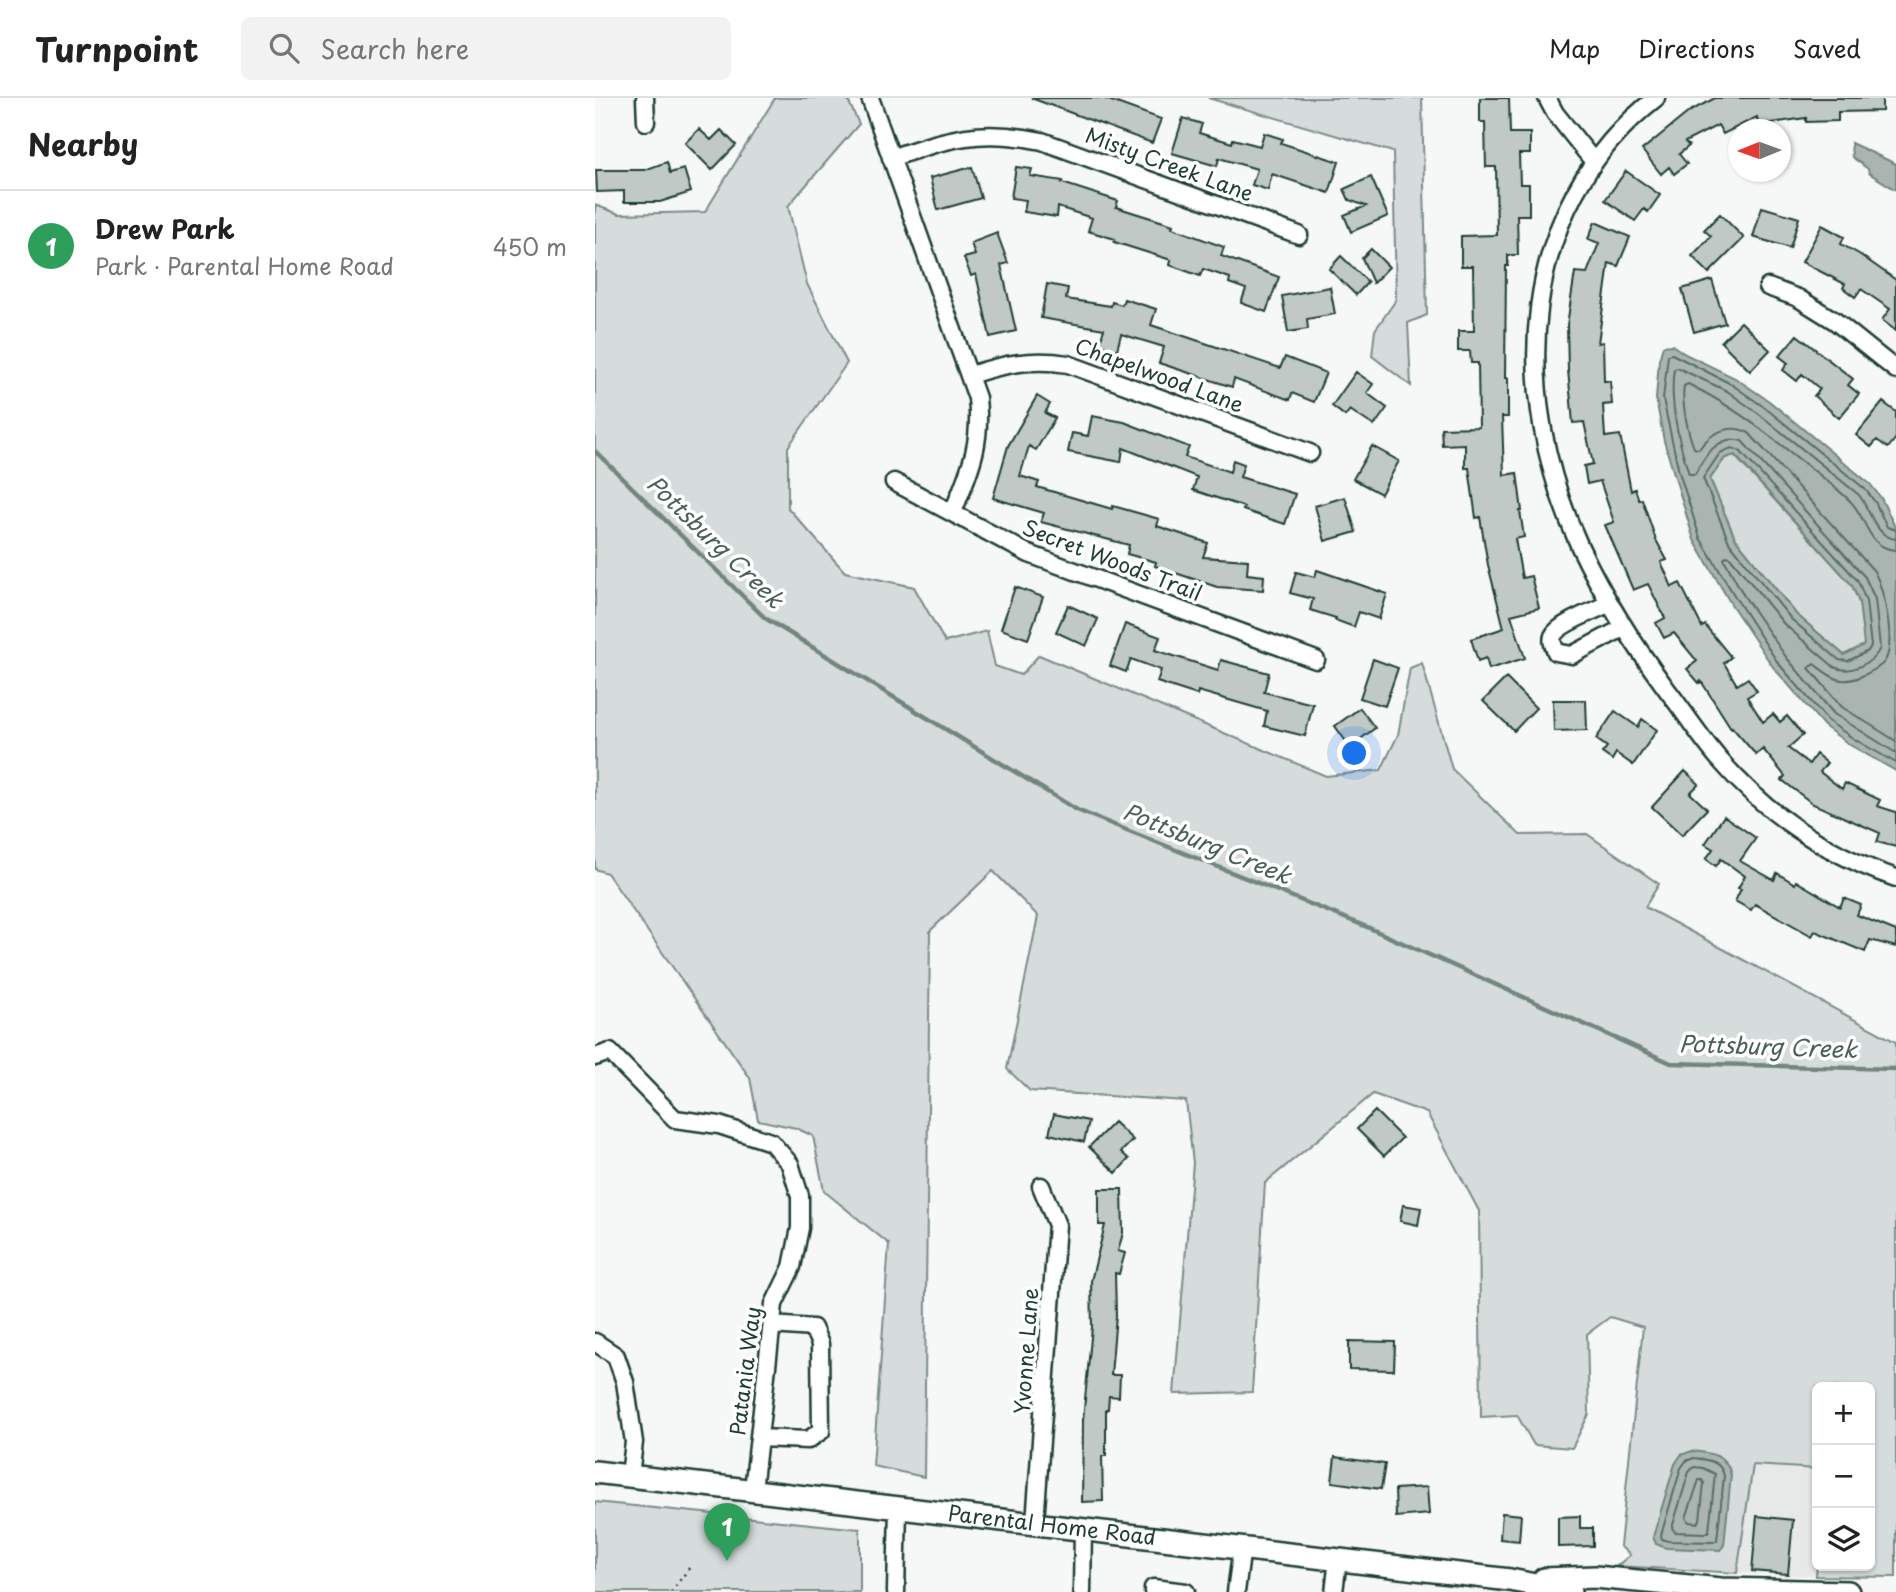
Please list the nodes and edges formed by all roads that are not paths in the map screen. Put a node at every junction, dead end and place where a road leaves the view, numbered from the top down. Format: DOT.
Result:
graph roads {
  1 [pos="645,98"];
  2 [pos="870,98"];
  3 [pos="1547,98"];
  4 [pos="1656,98"];
  5 [pos="646,122"];
  6 [pos="891,158"];
  7 [pos="1594,162"];
  8 [pos="1299,235"];
  9 [pos="1768,287"];
  10 [pos="1896,370"];
  11 [pos="970,375"];
  12 [pos="1310,453"];
  13 [pos="894,482"];
  14 [pos="953,512"];
  15 [pos="1608,604"];
  16 [pos="1623,628"];
  17 [pos="1316,660"];
  18 [pos="1896,878"];
  19 [pos="595,1057"];
  20 [pos="1041,1186"];
  21 [pos="772,1325"];
  22 [pos="595,1342"];
  23 [pos="759,1438"];
  24 [pos="595,1472"];
  25 [pos="630,1476"];
  26 [pos="753,1490"];
  27 [pos="898,1507"];
  28 [pos="1035,1522"];
  29 [pos="1083,1528"];
  30 [pos="1242,1547"];
  31 [pos="1338,1559"];
  32 [pos="1510,1580"];
  33 [pos="1720,1590"];
  34 [pos="1786,1591"];
  35 [pos="896,1592"];
  36 [pos="1082,1592"];
  37 [pos="1153,1592"];
  38 [pos="1186,1592"];
  39 [pos="1236,1592"];
  40 [pos="1334,1592"];
  41 [pos="1570,1592"];
  42 [pos="1849,1592"];
  1 -- 5 [label="street"];
  2 -- 6 [label="street"];
  3 -- 7 [label="street"];
  4 -- 7 [label="street"];
  6 -- 8 [label="street, Misty Creek Lane"];
  6 -- 11 [label="street"];
  7 -- 15 [label="street"];
  9 -- 10 [label="street"];
  11 -- 12 [label="street, Chapelwood Lane"];
  11 -- 14 [label="street"];
  13 -- 14 [label="street, Secret Woods Trail"];
  14 -- 17 [label="street, Secret Woods Trail"];
  15 -- 16 [label="street"];
  15 -- 16 [label="street"];
  16 -- 18 [label="street"];
  19 -- 21 [label="street, Patania Way"];
  20 -- 28 [label="street, Yvonne Lane"];
  21 -- 23 [label="street, Patania Way"];
  21 -- 23 [label="street"];
  22 -- 25 [label="street"];
  23 -- 26 [label="street, Patania Way"];
  24 -- 25 [label="main road, Parental Home Road"];
  25 -- 26 [label="main road, Parental Home Road"];
  26 -- 27 [label="main road, Parental Home Road"];
  27 -- 28 [label="main road, Parental Home Road"];
  27 -- 35 [label="street"];
  28 -- 29 [label="main road, Parental Home Road"];
  29 -- 30 [label="main road, Parental Home Road"];
  29 -- 36 [label="street"];
  30 -- 31 [label="main road, Parental Home Road"];
  30 -- 39 [label="street"];
  31 -- 32 [label="main road, Parental Home Road"];
  31 -- 40 [label="street"];
  32 -- 33 [label="main road, Parental Home Road"];
  32 -- 41 [label="main road, Parental Home Road"];
  33 -- 34 [label="main road, Parental Home Road"];
  34 -- 42 [label="main road, Parental Home Road"];
  37 -- 38 [label="street"];
}
